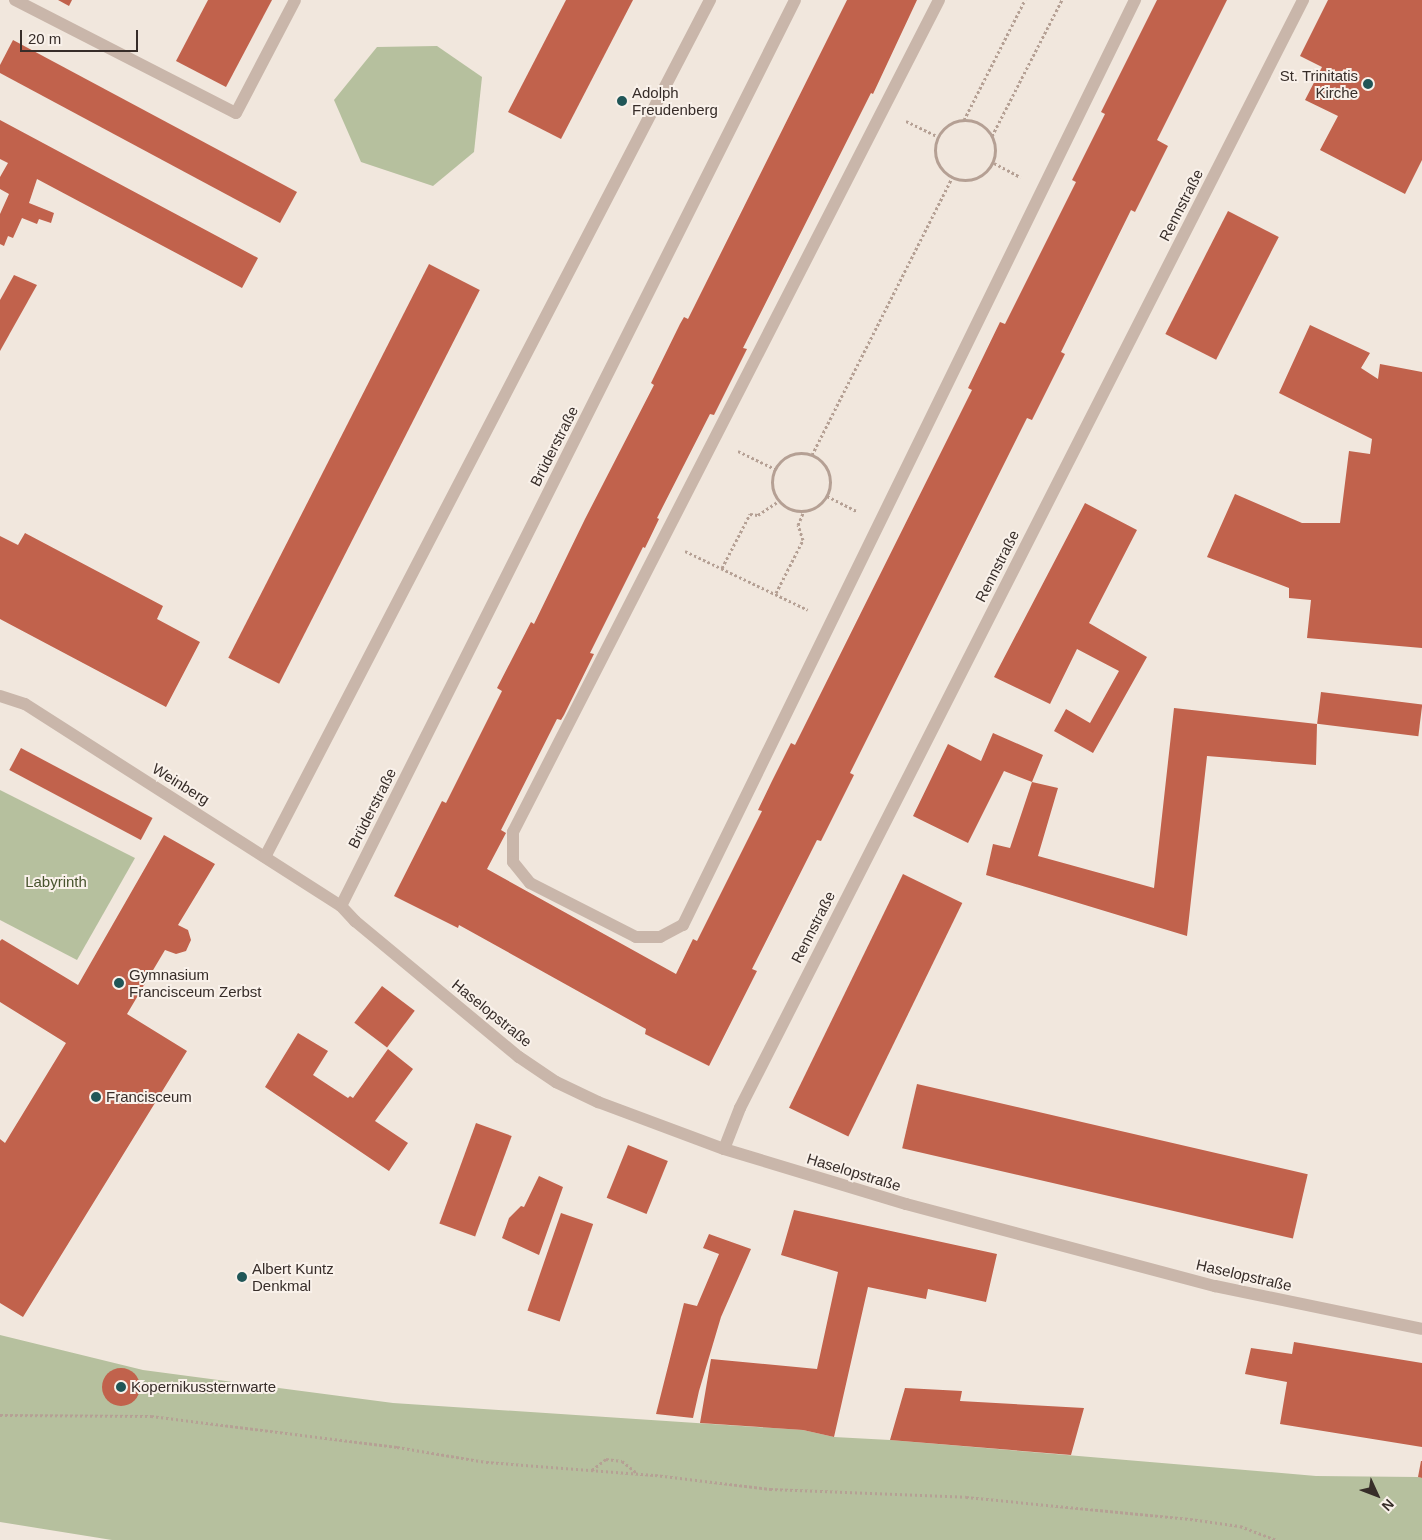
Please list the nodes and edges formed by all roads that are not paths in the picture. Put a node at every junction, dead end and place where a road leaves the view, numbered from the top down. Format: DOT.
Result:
graph roads {
  1 [pos="15,0"];
  2 [pos="295,0"];
  3 [pos="710,0"];
  4 [pos="795,0"];
  5 [pos="939,0"];
  6 [pos="1135,0"];
  7 [pos="1303,0"];
  8 [pos="0,696"];
  9 [pos="265,856"];
  10 [pos="341,906"];
  11 [pos="724,1149"];
  12 [pos="1422,1329"];
  1 -- 2 [label="street"];
  3 -- 9 [label="street"];
  4 -- 10 [label="street, Brüderstraße"];
  5 -- 6 [label="street"];
  7 -- 11 [label="street, Rennstraße"];
  8 -- 9 [label="street, Weinberg"];
  9 -- 10 [label="street, Weinberg"];
  10 -- 11 [label="street, Haselopstraße"];
  11 -- 12 [label="street, Haselopstraße"];
}
